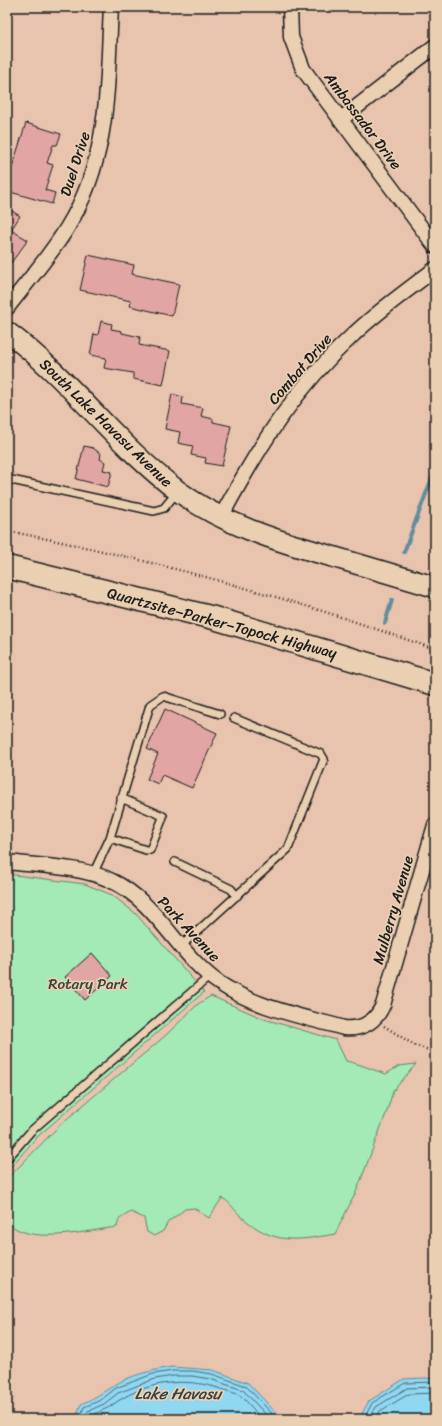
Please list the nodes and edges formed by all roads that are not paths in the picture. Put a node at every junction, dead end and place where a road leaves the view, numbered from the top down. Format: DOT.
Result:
graph roads {
  1 [pos="111,7"];
  2 [pos="290,7"];
  3 [pos="435,46"];
  4 [pos="340,120"];
  5 [pos="435,246"];
  6 [pos="435,269"];
  7 [pos="7,308"];
  8 [pos="7,332"];
  9 [pos="7,479"];
  10 [pos="178,491"];
  11 [pos="221,518"];
  12 [pos="7,567"];
  13 [pos="435,587"];
  14 [pos="435,684"];
  15 [pos="220,714"];
  16 [pos="234,718"];
  17 [pos="121,798"];
  18 [pos="435,825"];
  19 [pos="110,838"];
  20 [pos="7,862"];
  21 [pos="175,862"];
  22 [pos="93,874"];
  23 [pos="236,896"];
  24 [pos="180,947"];
  25 [pos="210,976"];
  26 [pos="384,1005"];
  27 [pos="7,1159"];
  1 -- 7 [label="street, Duel Drive"];
  2 -- 4 [label="street, Ambassador Drive"];
  3 -- 4 [label="street"];
  4 -- 5 [label="street, Ambassador Drive"];
  6 -- 11 [label="street, Combat Drive"];
  8 -- 10 [label="main road, South Lake Havasu Avenue"];
  9 -- 10 [label="lane"];
  10 -- 11 [label="main road, South Lake Havasu Avenue"];
  11 -- 13 [label="main road, South Lake Havasu Avenue"];
  12 -- 14 [label="highway, Quartzsite–Parker–Topock Highway"];
  15 -- 17 [label="lane"];
  16 -- 23 [label="lane"];
  17 -- 19 [label="lane"];
  17 -- 19 [label="lane"];
  18 -- 26 [label="street, Mulberry Avenue"];
  19 -- 22 [label="lane"];
  20 -- 22 [label="street, Park Avenue"];
  21 -- 23 [label="lane"];
  22 -- 24 [label="street, Park Avenue"];
  23 -- 24 [label="lane"];
  24 -- 25 [label="street, Park Avenue"];
  25 -- 26 [label="street, Park Avenue"];
  25 -- 27 [label="lane"];
}
